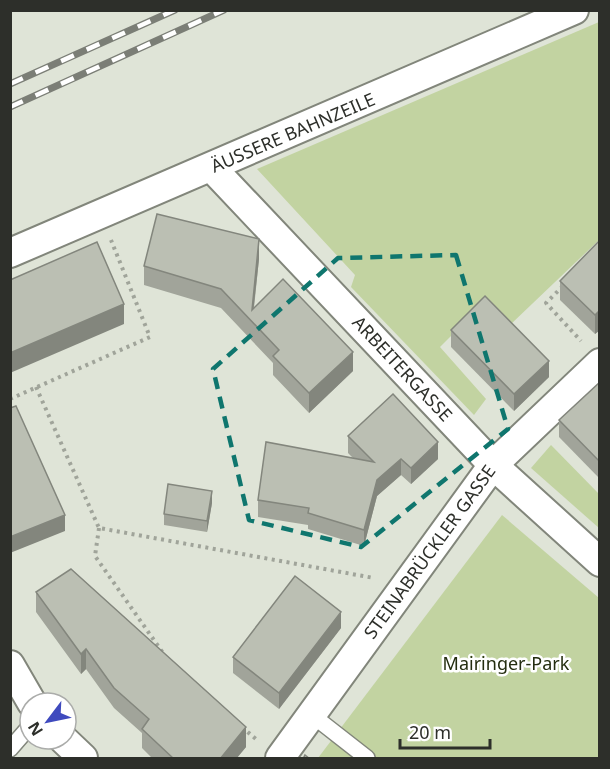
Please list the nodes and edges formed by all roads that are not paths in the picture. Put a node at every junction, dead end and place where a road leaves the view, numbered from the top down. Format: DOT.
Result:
graph roads {
  1 [pos="574,10"];
  2 [pos="212,168"];
  3 [pos="10,253"];
  4 [pos="592,354"];
  5 [pos="493,465"];
  6 [pos="600,562"];
  7 [pos="10,665"];
  8 [pos="25,691"];
  9 [pos="312,714"];
  10 [pos="270,751"];
  11 [pos="367,759"];
  1 -- 2 [label="street, ÄUSSERE BAHNZEILE"];
  2 -- 3 [label="street, ÄUSSERE BAHNZEILE"];
  2 -- 5 [label="street, ARBEITERGASSE"];
  4 -- 5 [label="street, STEINABRÜCKLER GASSE"];
  5 -- 6 [label="street, ARBEITERGASSE"];
  5 -- 9 [label="street, STEINABRÜCKLER GASSE"];
  7 -- 8 [label="street"];
  9 -- 10 [label="street, STEINABRÜCKLER GASSE"];
  9 -- 11 [label="lane"];
}
